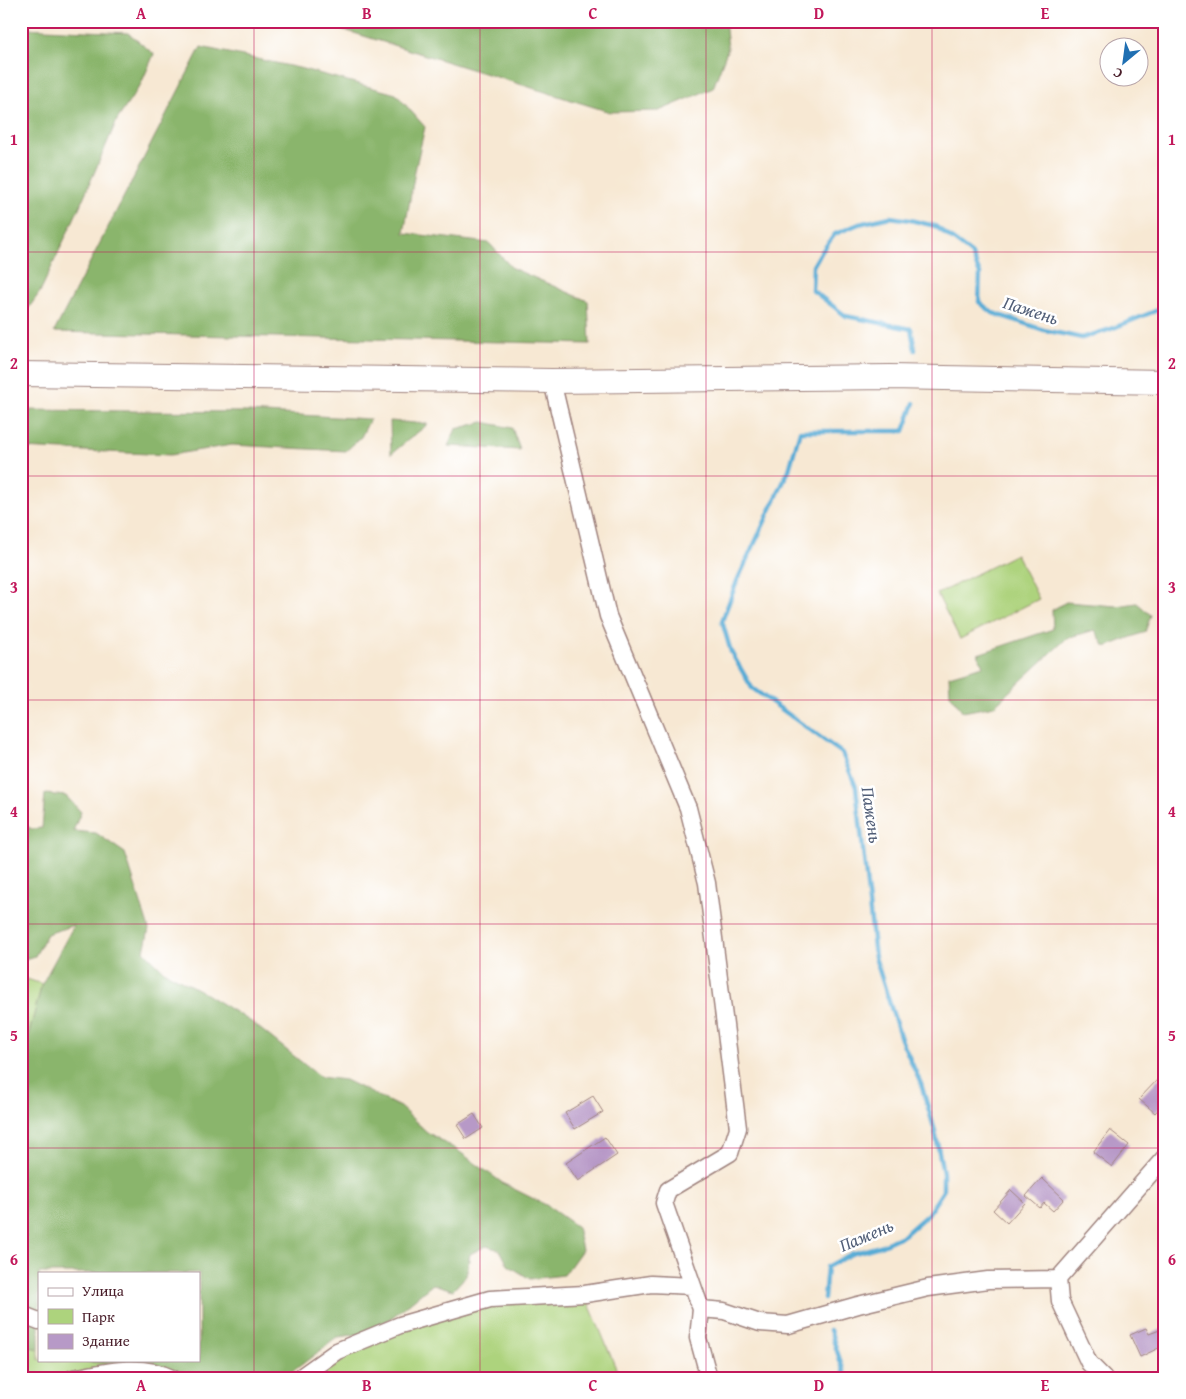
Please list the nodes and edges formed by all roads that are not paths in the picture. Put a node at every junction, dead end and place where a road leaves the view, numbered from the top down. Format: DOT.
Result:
graph roads {
  1 [pos="21,374"];
  2 [pos="552,381"];
  3 [pos="1165,382"];
  4 [pos="1165,1157"];
  5 [pos="1058,1279"];
  6 [pos="692,1286"];
  7 [pos="701,1309"];
  8 [pos="21,1314"];
  9 [pos="38,1321"];
  10 [pos="141,1362"];
  11 [pos="166,1375"];
  12 [pos="73,1378"];
  13 [pos="299,1378"];
  14 [pos="709,1378"];
  15 [pos="1104,1378"];
  1 -- 2 [label="street"];
  2 -- 3 [label="street"];
  2 -- 6 [label="street"];
  4 -- 5 [label="street"];
  5 -- 7 [label="street"];
  5 -- 15 [label="street"];
  6 -- 7 [label="street"];
  6 -- 13 [label="street"];
  7 -- 14 [label="street"];
  8 -- 9 [label="street"];
  10 -- 11 [label="street"];
  11 -- 12 [label="street"];
}
